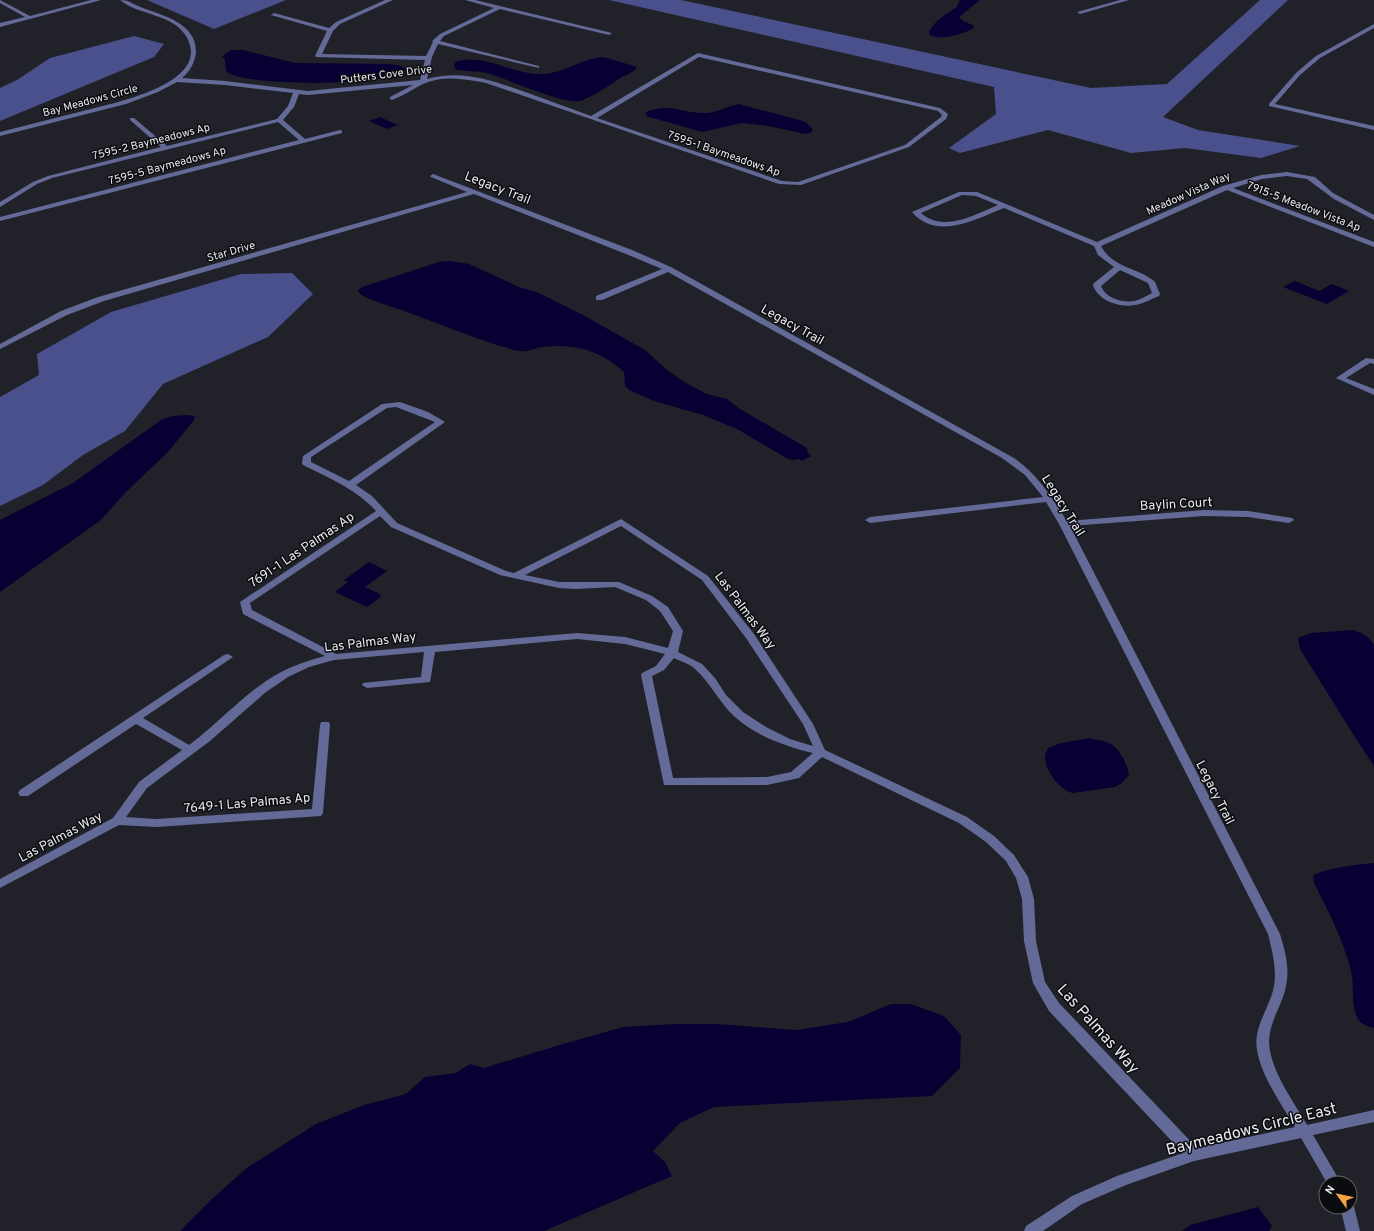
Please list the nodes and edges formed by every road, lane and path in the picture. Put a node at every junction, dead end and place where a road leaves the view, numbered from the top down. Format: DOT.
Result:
graph roads {
  1 [pos="98,0"];
  2 [pos="123,0"];
  3 [pos="390,0"];
  4 [pos="468,0"];
  5 [pos="1126,0"];
  6 [pos="0,1"];
  7 [pos="500,7"];
  8 [pos="1080,12"];
  9 [pos="274,15"];
  10 [pos="29,17"];
  11 [pos="0,25"];
  12 [pos="1374,26"];
  13 [pos="330,30"];
  14 [pos="1366,31"];
  15 [pos="1374,32"];
  16 [pos="609,33"];
  17 [pos="435,41"];
  18 [pos="428,58"];
  19 [pos="537,67"];
  20 [pos="178,80"];
  21 [pos="423,82"];
  22 [pos="296,92"];
  23 [pos="392,98"];
  24 [pos="592,118"];
  25 [pos="132,119"];
  26 [pos="279,120"];
  27 [pos="1374,128"];
  28 [pos="340,132"];
  29 [pos="0,134"];
  30 [pos="304,141"];
  31 [pos="166,148"];
  32 [pos="433,176"];
  33 [pos="1225,187"];
  34 [pos="474,192"];
  35 [pos="0,205"];
  36 [pos="1004,205"];
  37 [pos="1374,218"];
  38 [pos="0,219"];
  39 [pos="1097,244"];
  40 [pos="1374,245"];
  41 [pos="1119,267"];
  42 [pos="668,269"];
  43 [pos="599,298"];
  44 [pos="0,347"];
  45 [pos="1374,362"];
  46 [pos="1374,392"];
  47 [pos="350,485"];
  48 [pos="1049,499"];
  49 [pos="381,511"];
  50 [pos="870,520"];
  51 [pos="1289,520"];
  52 [pos="1064,524"];
  53 [pos="517,575"];
  54 [pos="430,648"];
  55 [pos="672,653"];
  56 [pos="334,656"];
  57 [pos="228,657"];
  58 [pos="367,685"];
  59 [pos="136,719"];
  60 [pos="325,725"];
  61 [pos="190,750"];
  62 [pos="821,752"];
  63 [pos="24,793"];
  64 [pos="117,821"];
  65 [pos="0,884"];
  66 [pos="1374,1116"];
  67 [pos="1304,1132"];
  68 [pos="1194,1155"];
  69 [pos="1329,1175"];
  70 [pos="1349,1215"];
  71 [pos="1030,1231"];
  72 [pos="1353,1231"];
  1 -- 10 [label="street"];
  2 -- 20 [label="street, Bay Meadows Circle"];
  3 -- 13 [label="street"];
  4 -- 7 [label="street"];
  5 -- 8 [label="street"];
  6 -- 10 [label="street"];
  7 -- 16 [label="street"];
  7 -- 17 [label="street"];
  9 -- 13 [label="street"];
  10 -- 11 [label="street"];
  12 -- 14 [label="street"];
  13 -- 18 [label="street"];
  14 -- 15 [label="street"];
  14 -- 27 [label="street"];
  17 -- 18 [label="street"];
  17 -- 19 [label="street"];
  18 -- 21 [label="street"];
  20 -- 22 [label="street, Putters Cove Drive"];
  20 -- 29 [label="street, Bay Meadows Circle"];
  21 -- 22 [label="street, Putters Cove Drive"];
  21 -- 23 [label="street"];
  21 -- 24 [label="street, Putters Cove Drive"];
  22 -- 26 [label="street"];
  24 -- 24 [label="street, 7595-1 Baymeadows Ap"];
  25 -- 31 [label="street"];
  26 -- 30 [label="street"];
  26 -- 31 [label="street, 7595-2 Baymeadows Ap"];
  28 -- 30 [label="street, 7595-5 Baymeadows Ap"];
  30 -- 38 [label="street, 7595-5 Baymeadows Ap"];
  31 -- 35 [label="street, 7595-2 Baymeadows Ap"];
  32 -- 34 [label="street, Legacy Trail"];
  33 -- 37 [label="street, Meadow Vista Way"];
  33 -- 39 [label="street, Meadow Vista Way"];
  33 -- 40 [label="street, 7915-5 Meadow Vista Ap"];
  34 -- 42 [label="street, Legacy Trail"];
  34 -- 44 [label="street, Star Drive"];
  36 -- 36 [label="street"];
  36 -- 39 [label="street"];
  39 -- 41 [label="street"];
  41 -- 41 [label="street"];
  42 -- 43 [label="street"];
  42 -- 48 [label="street, Legacy Trail"];
  45 -- 46 [label="street"];
  47 -- 47 [label="street"];
  47 -- 49 [label="street"];
  48 -- 50 [label="street"];
  48 -- 52 [label="street, Legacy Trail"];
  49 -- 53 [label="street"];
  49 -- 56 [label="street, 7691-1 Las Palmas Ap"];
  51 -- 52 [label="street, Baylin Court"];
  52 -- 67 [label="street, Legacy Trail"];
  53 -- 55 [label="street"];
  53 -- 62 [label="street, Las Palmas Way"];
  54 -- 55 [label="street, Las Palmas Way"];
  54 -- 56 [label="street, Las Palmas Way"];
  54 -- 58 [label="street"];
  55 -- 62 [label="street, Las Palmas Way"];
  55 -- 62 [label="street"];
  56 -- 61 [label="street, Las Palmas Way"];
  57 -- 59 [label="street"];
  59 -- 61 [label="street"];
  59 -- 63 [label="street"];
  60 -- 64 [label="street, 7649-1 Las Palmas Ap"];
  61 -- 64 [label="street, Las Palmas Way"];
  62 -- 68 [label="street, Las Palmas Way"];
  64 -- 65 [label="street, Las Palmas Way"];
  66 -- 67 [label="street, Baymeadows Circle East"];
  67 -- 68 [label="street, Baymeadows Circle East"];
  67 -- 69 [label="street, Legacy Trail"];
  68 -- 71 [label="street, Baymeadows Circle East"];
  70 -- 72 [label="street"];
}
